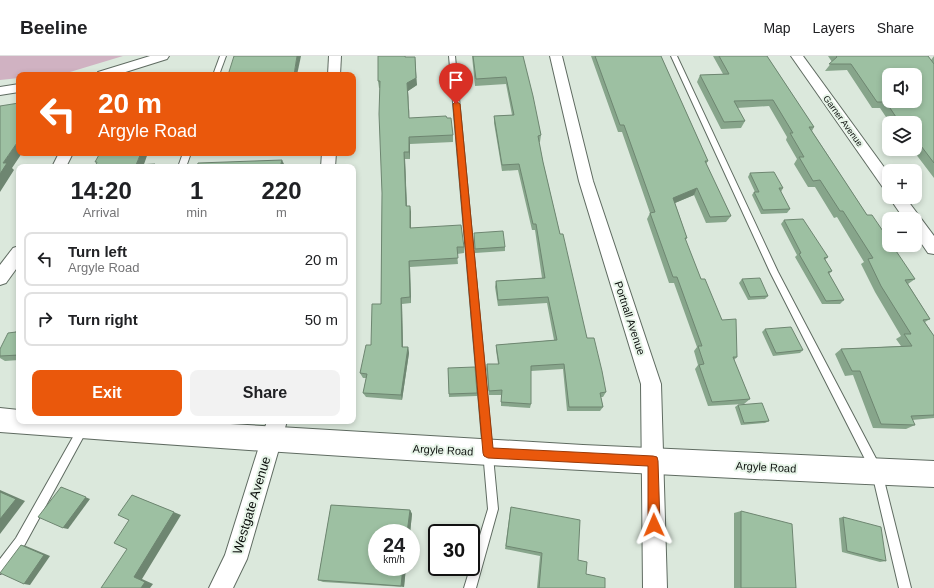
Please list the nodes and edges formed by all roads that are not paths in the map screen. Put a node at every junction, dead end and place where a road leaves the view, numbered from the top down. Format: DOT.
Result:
graph roads {
  1 [pos="163,56"];
  2 [pos="223,56"];
  3 [pos="335,56"];
  4 [pos="452,56"];
  5 [pos="556,56"];
  6 [pos="674,56"];
  7 [pos="796,56"];
  8 [pos="112,72"];
  9 [pos="217,72"];
  10 [pos="334,72"];
  11 [pos="16,88"];
  12 [pos="0,91"];
  13 [pos="882,175"];
  14 [pos="922,232"];
  15 [pos="934,248"];
  16 [pos="16,257"];
  17 [pos="0,278"];
  18 [pos="0,420"];
  19 [pos="16,421"];
  20 [pos="86,424"];
  21 [pos="274,430"];
  22 [pos="488,453"];
  23 [pos="653,461"];
  24 [pos="877,472"];
  25 [pos="934,474"];
  26 [pos="0,568"];
  27 [pos="221,588"];
  28 [pos="470,588"];
  29 [pos="655,588"];
  30 [pos="905,588"];
  1 -- 8 [label="street"];
  2 -- 9 [label="lane"];
  3 -- 10 [label="street"];
  4 -- 22 [label="lane"];
  5 -- 23 [label="street, Portnall Avenue"];
  6 -- 24 [label="lane"];
  7 -- 13 [label="street, Garner Avenue"];
  11 -- 12 [label="street"];
  14 -- 15 [label="street"];
  16 -- 17 [label="street"];
  18 -- 19 [label="street, Argyle Road"];
  20 -- 21 [label="street, Argyle Road"];
  20 -- 26 [label="lane"];
  21 -- 22 [label="street, Argyle Road"];
  21 -- 27 [label="street, Westgate Avenue"];
  22 -- 23 [label="street, Argyle Road"];
  22 -- 28 [label="lane"];
  23 -- 24 [label="street, Argyle Road"];
  23 -- 29 [label="street, Portnall Avenue"];
  24 -- 25 [label="street, Argyle Road"];
  24 -- 30 [label="lane"];
}
